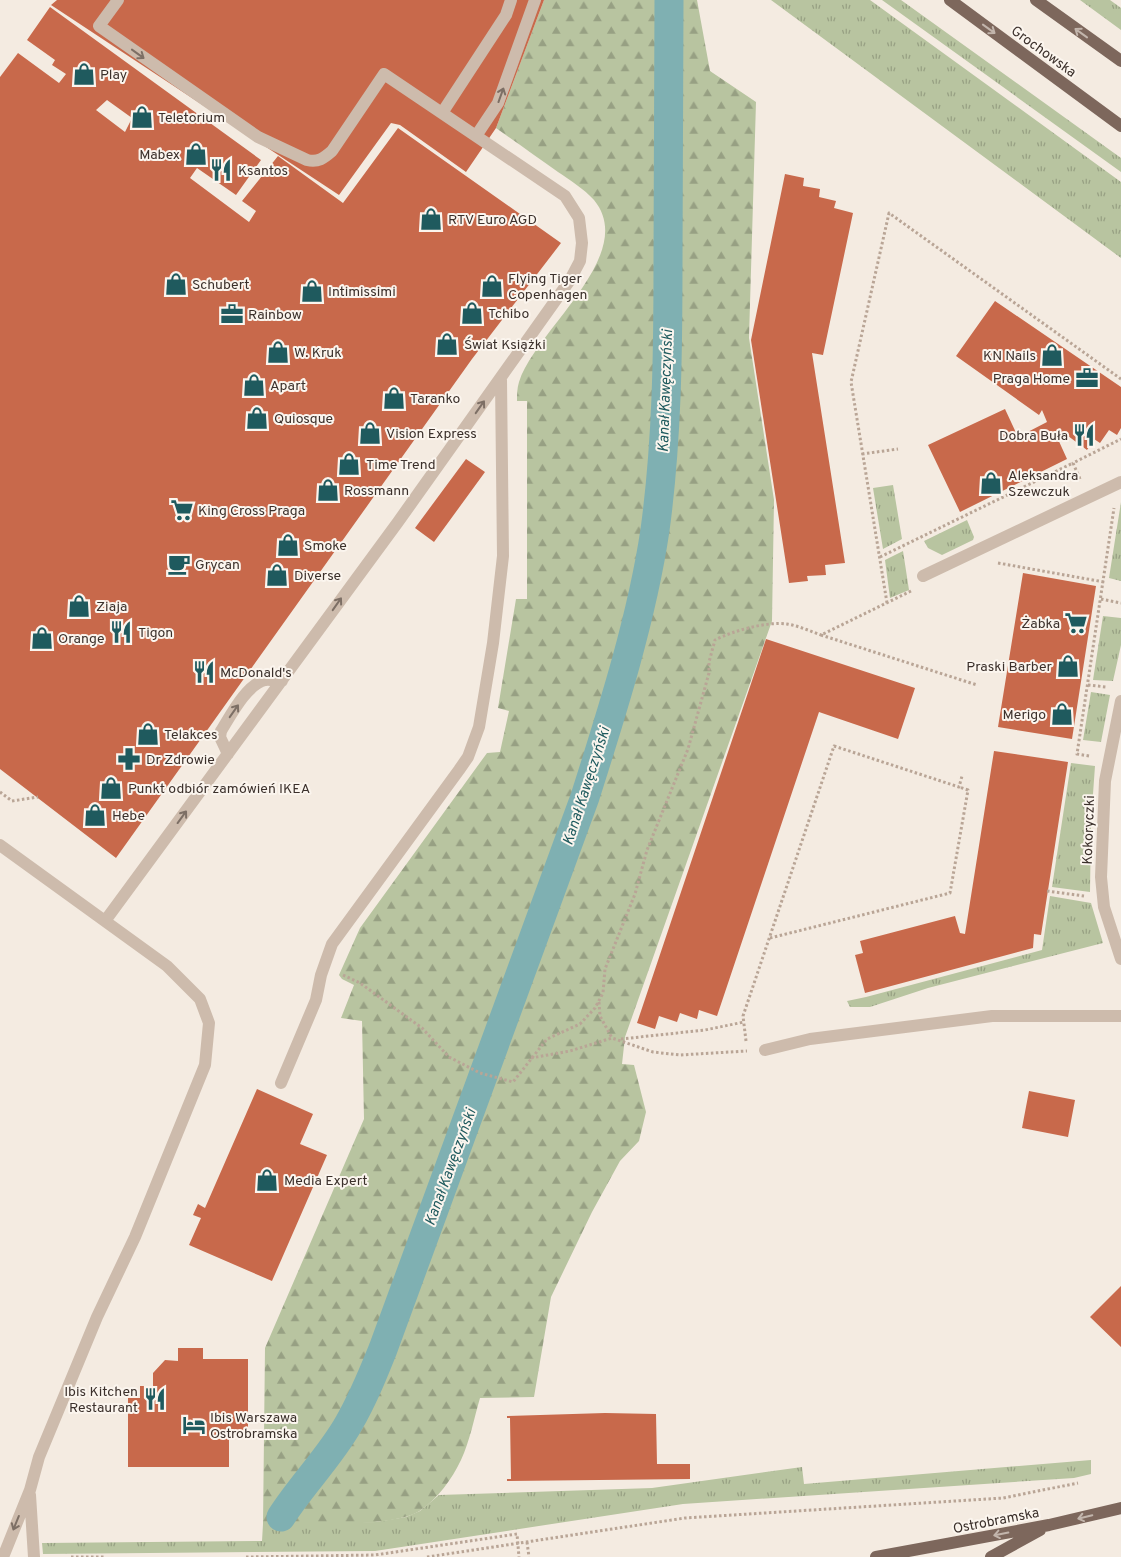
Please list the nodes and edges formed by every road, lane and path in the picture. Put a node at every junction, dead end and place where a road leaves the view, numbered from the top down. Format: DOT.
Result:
graph roads {
  1 [pos="118,0"];
  2 [pos="511,0"];
  3 [pos="535,0"];
  4 [pos="950,0"];
  5 [pos="1036,0"];
  6 [pos="1121,61"];
  7 [pos="442,113"];
  8 [pos="1121,126"];
  9 [pos="476,136"];
  10 [pos="1121,379"];
  11 [pos="501,380"];
  12 [pos="1121,440"];
  13 [pos="898,449"];
  14 [pos="862,454"];
  15 [pos="1072,463"];
  16 [pos="1119,482"];
  17 [pos="1088,498"];
  18 [pos="880,557"];
  19 [pos="996,563"];
  20 [pos="923,576"];
  21 [pos="1104,582"];
  22 [pos="1101,599"];
  23 [pos="1121,602"];
  24 [pos="887,603"];
  25 [pos="821,635"];
  26 [pos="282,681"];
  27 [pos="977,685"];
  28 [pos="1121,701"];
  29 [pos="228,754"];
  30 [pos="1109,759"];
  31 [pos="962,776"];
  32 [pos="959,787"];
  33 [pos="0,792"];
  34 [pos="38,797"];
  35 [pos="0,845"];
  36 [pos="1047,891"];
  37 [pos="1103,899"];
  38 [pos="106,921"];
  39 [pos="770,938"];
  40 [pos="1121,959"];
  41 [pos="324,966"];
  42 [pos="599,1000"];
  43 [pos="1121,1016"];
  44 [pos="744,1022"];
  45 [pos="612,1038"];
  46 [pos="620,1039"];
  47 [pos="765,1050"];
  48 [pos="747,1051"];
  49 [pos="531,1058"];
  50 [pos="281,1083"];
  51 [pos="1078,1483"];
  52 [pos="30,1490"];
  53 [pos="1121,1508"];
  54 [pos="1049,1525"];
  55 [pos="527,1542"];
  56 [pos="517,1543"];
  57 [pos="3,1557"];
  58 [pos="34,1557"];
  59 [pos="71,1557"];
  60 [pos="104,1557"];
  61 [pos="246,1557"];
  62 [pos="427,1557"];
  63 [pos="519,1557"];
  64 [pos="529,1557"];
  65 [pos="876,1557"];
  66 [pos="991,1557"];
  1 -- 7 [label="street, one-way"];
  2 -- 7 [label="street"];
  9 -- 3 [label="street, one-way"];
  4 -- 8 [label="main road, Grochowska, one-way"];
  6 -- 5 [label="main road, one-way"];
  7 -- 9 [label="street"];
  9 -- 11 [label="street"];
  10 -- 14 [label="path"];
  26 -- 11 [label="street, one-way"];
  11 -- 41 [label="street"];
  12 -- 15 [label="path"];
  13 -- 14 [label="path"];
  14 -- 18 [label="path"];
  15 -- 17 [label="path"];
  15 -- 18 [label="path"];
  16 -- 17 [label="street"];
  16 -- 21 [label="path"];
  17 -- 20 [label="street"];
  18 -- 24 [label="path"];
  19 -- 21 [label="path"];
  20 -- 24 [label="path"];
  21 -- 22 [label="path"];
  22 -- 23 [label="path"];
  22 -- 30 [label="path"];
  24 -- 25 [label="path"];
  25 -- 27 [label="path"];
  25 -- 42 [label="path"];
  26 -- 29 [label="street"];
  29 -- 26 [label="street, one-way"];
  28 -- 30 [label="street, Kokoryczki"];
  38 -- 29 [label="street, one-way"];
  30 -- 37 [label="street, Kokoryczki"];
  31 -- 32 [label="path"];
  32 -- 39 [label="path"];
  32 -- 39 [label="path"];
  33 -- 34 [label="path"];
  35 -- 38 [label="street"];
  36 -- 37 [label="path"];
  37 -- 40 [label="street, Kokoryczki"];
  38 -- 52 [label="street"];
  39 -- 44 [label="path"];
  41 -- 49 [label="path"];
  41 -- 50 [label="street"];
  42 -- 45 [label="path"];
  42 -- 49 [label="path"];
  43 -- 47 [label="street"];
  44 -- 46 [label="path"];
  44 -- 48 [label="path"];
  45 -- 46 [label="path"];
  45 -- 49 [label="path"];
  46 -- 48 [label="path"];
  47 -- 48 [label="path"];
  51 -- 55 [label="path"];
  52 -- 57 [label="street, one-way"];
  52 -- 58 [label="street"];
  53 -- 54 [label="main road, Ostrobramska, one-way"];
  54 -- 65 [label="main road, Ostrobramska, one-way"];
  54 -- 66 [label="main road"];
  55 -- 56 [label="path"];
  55 -- 64 [label="path"];
  56 -- 61 [label="path"];
  56 -- 62 [label="path"];
  56 -- 63 [label="path"];
  59 -- 60 [label="path"];
}
